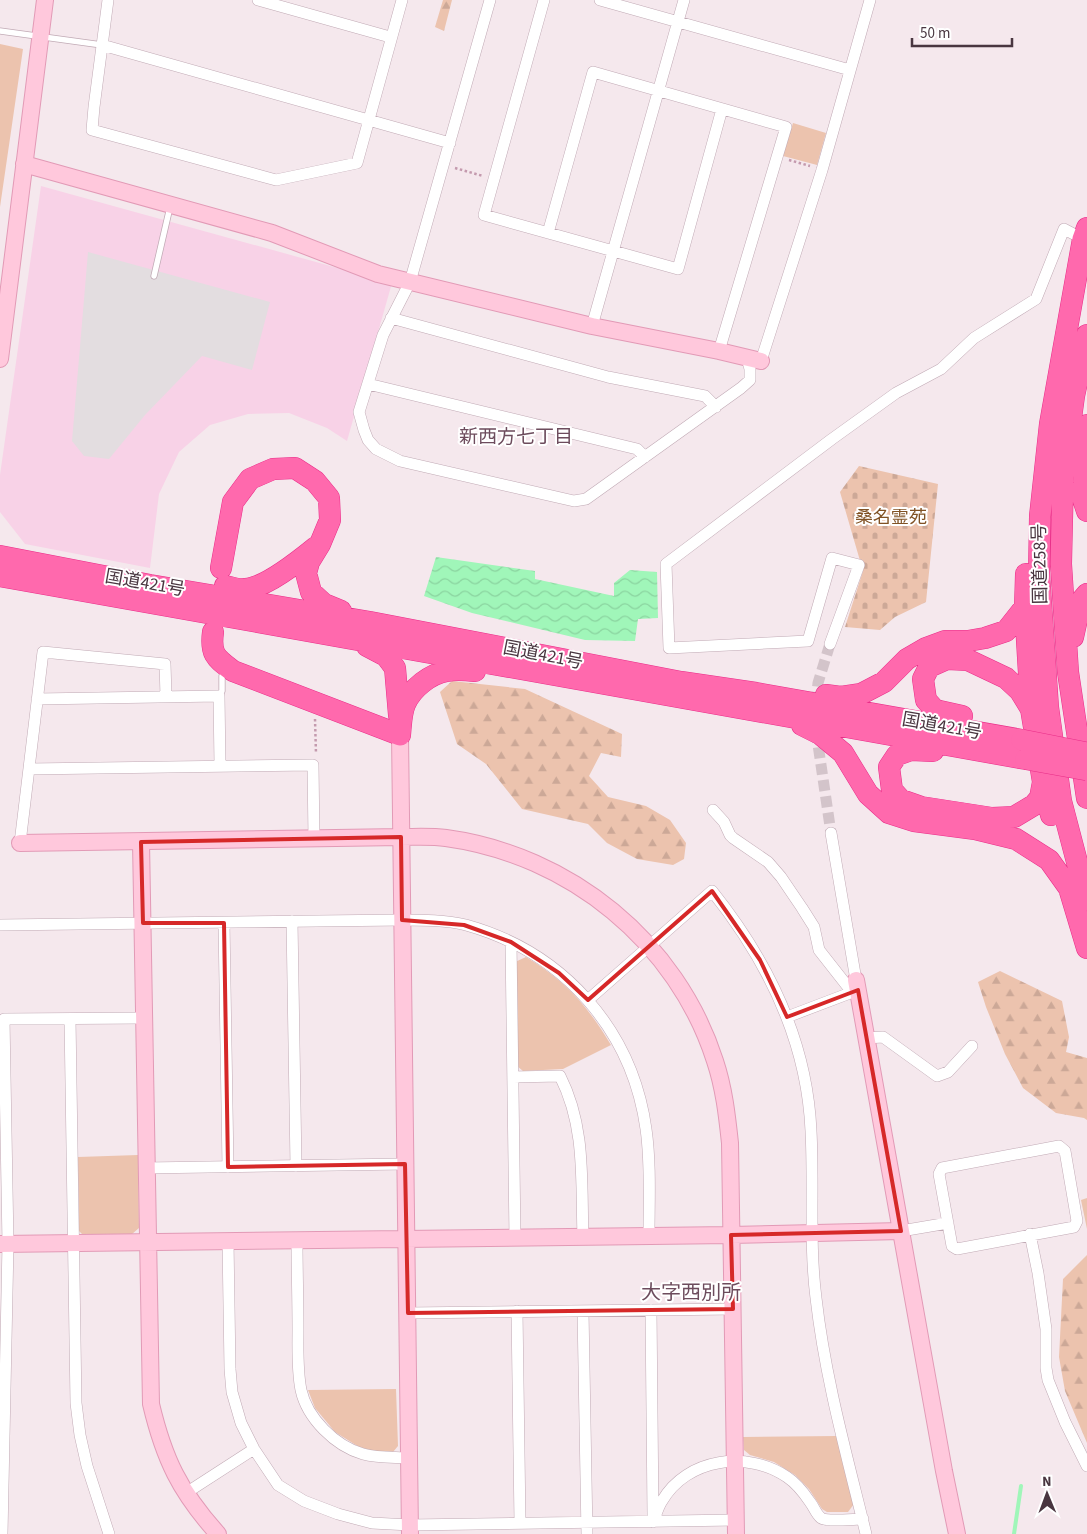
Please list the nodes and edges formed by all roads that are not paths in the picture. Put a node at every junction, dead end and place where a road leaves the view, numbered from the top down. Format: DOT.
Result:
graph roads {
  1 [pos="45,0"];
  2 [pos="108,0"];
  3 [pos="258,0"];
  4 [pos="402,0"];
  5 [pos="490,0"];
  6 [pos="544,0"];
  7 [pos="600,0"];
  8 [pos="684,0"];
  9 [pos="870,0"];
  10 [pos="678,21"];
  11 [pos="0,31"];
  12 [pos="40,36"];
  13 [pos="390,37"];
  14 [pos="102,45"];
  15 [pos="850,70"];
  16 [pos="658,90"];
  17 [pos="722,109"];
  18 [pos="369,120"];
  19 [pos="450,142"];
  20 [pos="24,164"];
  21 [pos="171,205"];
  22 [pos="548,233"];
  23 [pos="1085,234"];
  24 [pos="613,251"];
  25 [pos="154,276"];
  26 [pos="410,282"];
  27 [pos="391,318"];
  28 [pos="592,326"];
  29 [pos="1087,335"];
  30 [pos="719,351"];
  31 [pos="0,359"];
  32 [pos="754,359"];
  33 [pos="368,384"];
  34 [pos="716,407"];
  35 [pos="1087,424"];
  36 [pos="645,457"];
  37 [pos="1087,511"];
  38 [pos="320,544"];
  39 [pos="0,556"];
  40 [pos="222,568"];
  41 [pos="0,576"];
  42 [pos="150,585"];
  43 [pos="1087,594"];
  44 [pos="1026,607"];
  45 [pos="370,622"];
  46 [pos="213,632"];
  47 [pos="356,640"];
  48 [pos="830,644"];
  49 [pos="1068,672"];
  50 [pos="222,676"];
  51 [pos="568,677"];
  52 [pos="756,693"];
  53 [pos="166,696"];
  54 [pos="218,696"];
  55 [pos="37,699"];
  56 [pos="1031,708"];
  57 [pos="782,716"];
  58 [pos="400,735"];
  59 [pos="1087,740"];
  60 [pos="1046,745"];
  61 [pos="1021,746"];
  62 [pos="980,750"];
  63 [pos="1087,753"];
  64 [pos="220,766"];
  65 [pos="29,769"];
  66 [pos="1087,770"];
  67 [pos="1043,782"];
  68 [pos="1087,798"];
  69 [pos="713,810"];
  70 [pos="831,833"];
  71 [pos="401,837"];
  72 [pos="314,839"];
  73 [pos="141,842"];
  74 [pos="20,843"];
  75 [pos="1069,888"];
  76 [pos="1087,900"];
  77 [pos="402,920"];
  78 [pos="292,921"];
  79 [pos="224,922"];
  80 [pos="143,923"];
  81 [pos="0,925"];
  82 [pos="511,942"];
  83 [pos="650,946"];
  84 [pos="1087,948"];
  85 [pos="855,987"];
  86 [pos="588,1000"];
  87 [pos="787,1016"];
  88 [pos="143,1018"];
  89 [pos="70,1019"];
  90 [pos="866,1038"];
  91 [pos="972,1046"];
  92 [pos="514,1077"];
  93 [pos="405,1164"];
  94 [pos="296,1166"];
  95 [pos="228,1167"];
  96 [pos="146,1168"];
  97 [pos="948,1222"];
  98 [pos="902,1231"];
  99 [pos="812,1232"];
  100 [pos="1030,1234"];
  101 [pos="731,1235"];
  102 [pos="582,1236"];
  103 [pos="649,1236"];
  104 [pos="515,1238"];
  105 [pos="407,1239"];
  106 [pos="297,1240"];
  107 [pos="228,1241"];
  108 [pos="148,1243"];
  109 [pos="4,1244"];
  110 [pos="74,1244"];
  111 [pos="583,1310"];
  112 [pos="650,1310"];
  113 [pos="733,1310"];
  114 [pos="517,1311"];
  115 [pos="408,1313"];
  116 [pos="254,1449"];
  117 [pos="409,1458"];
  118 [pos="736,1461"];
  119 [pos="1087,1466"];
  120 [pos="186,1493"];
  121 [pos="862,1519"];
  122 [pos="653,1522"];
  123 [pos="520,1523"];
  124 [pos="736,1527"];
  125 [pos="587,1528"];
  126 [pos="410,1530"];
  127 [pos="2,1534"];
  128 [pos="109,1534"];
  129 [pos="218,1534"];
  130 [pos="866,1534"];
  131 [pos="957,1534"];
  1 -- 12 [label="street"];
  2 -- 14 [label="street"];
  3 -- 13 [label="street"];
  4 -- 13 [label="street"];
  5 -- 19 [label="street"];
  6 -- 22 [label="street"];
  7 -- 10 [label="street"];
  8 -- 10 [label="street"];
  9 -- 15 [label="street"];
  10 -- 15 [label="street"];
  10 -- 16 [label="street"];
  11 -- 12 [label="lane"];
  12 -- 14 [label="lane"];
  12 -- 20 [label="street"];
  13 -- 18 [label="street"];
  14 -- 18 [label="street"];
  14 -- 18 [label="street"];
  15 -- 32 [label="street"];
  16 -- 17 [label="street"];
  16 -- 22 [label="street"];
  16 -- 24 [label="street"];
  17 -- 24 [label="street"];
  17 -- 30 [label="street"];
  18 -- 19 [label="street"];
  19 -- 26 [label="street"];
  20 -- 21 [label="street"];
  20 -- 31 [label="street"];
  21 -- 25 [label="lane"];
  21 -- 26 [label="street"];
  22 -- 24 [label="street"];
  23 -- 44 [label="highway"];
  23 -- 48 [label="street"];
  23 -- 76 [label="highway, 国道258号"];
  24 -- 28 [label="street"];
  26 -- 27 [label="street"];
  26 -- 28 [label="street"];
  27 -- 33 [label="street"];
  27 -- 34 [label="street"];
  28 -- 30 [label="street"];
  29 -- 49 [label="highway, 国道258号"];
  30 -- 32 [label="street"];
  32 -- 34 [label="street"];
  33 -- 36 [label="street"];
  33 -- 36 [label="street"];
  34 -- 36 [label="street"];
  35 -- 37 [label="highway"];
  38 -- 40 [label="highway"];
  38 -- 42 [label="highway"];
  38 -- 45 [label="highway"];
  39 -- 42 [label="highway, 国道421号"];
  41 -- 47 [label="highway, 国道421号"];
  42 -- 45 [label="highway, 国道421号"];
  43 -- 49 [label="highway"];
  44 -- 52 [label="highway"];
  44 -- 56 [label="highway"];
  45 -- 52 [label="highway, 国道421号"];
  46 -- 58 [label="highway"];
  47 -- 51 [label="highway, 国道421号"];
  47 -- 58 [label="highway"];
  49 -- 68 [label="highway, 国道258号"];
  50 -- 54 [label="lane"];
  51 -- 57 [label="highway, 国道421号"];
  51 -- 58 [label="highway"];
  52 -- 61 [label="highway, 国道421号"];
  53 -- 54 [label="street"];
  53 -- 55 [label="street"];
  53 -- 55 [label="street"];
  54 -- 64 [label="street"];
  55 -- 65 [label="street"];
  56 -- 61 [label="highway"];
  56 -- 67 [label="highway"];
  57 -- 62 [label="highway, 国道421号"];
  57 -- 75 [label="highway"];
  58 -- 71 [label="street"];
  59 -- 60 [label="highway"];
  60 -- 61 [label="highway, 国道421号, bridge"];
  60 -- 63 [label="highway, 国道421号, bridge"];
  61 -- 62 [label="highway, 国道421号"];
  61 -- 66 [label="highway, 国道421号, bridge"];
  62 -- 67 [label="highway"];
  64 -- 65 [label="street"];
  64 -- 72 [label="street"];
  65 -- 74 [label="street"];
  67 -- 75 [label="highway"];
  69 -- 85 [label="street"];
  70 -- 85 [label="street"];
  71 -- 72 [label="street"];
  71 -- 77 [label="street"];
  71 -- 83 [label="street"];
  72 -- 73 [label="street"];
  73 -- 74 [label="street"];
  73 -- 80 [label="street"];
  75 -- 84 [label="highway"];
  77 -- 78 [label="street"];
  77 -- 82 [label="street"];
  77 -- 93 [label="street"];
  78 -- 79 [label="street"];
  78 -- 94 [label="street"];
  79 -- 80 [label="street"];
  79 -- 95 [label="street"];
  80 -- 81 [label="street"];
  80 -- 88 [label="street"];
  82 -- 86 [label="street"];
  82 -- 92 [label="street"];
  83 -- 86 [label="street"];
  83 -- 87 [label="street"];
  83 -- 101 [label="street"];
  85 -- 87 [label="street"];
  85 -- 90 [label="street"];
  86 -- 103 [label="street"];
  87 -- 99 [label="street"];
  88 -- 89 [label="street"];
  88 -- 96 [label="street"];
  89 -- 109 [label="street"];
  89 -- 110 [label="street"];
  90 -- 91 [label="street"];
  90 -- 98 [label="street"];
  92 -- 102 [label="street"];
  92 -- 104 [label="street"];
  93 -- 94 [label="street"];
  93 -- 105 [label="street"];
  94 -- 95 [label="street"];
  95 -- 96 [label="street"];
  96 -- 108 [label="street"];
  97 -- 98 [label="street"];
  97 -- 100 [label="street"];
  97 -- 100 [label="street"];
  98 -- 99 [label="street"];
  98 -- 131 [label="street"];
  99 -- 101 [label="street"];
  99 -- 121 [label="street"];
  100 -- 119 [label="street"];
  101 -- 103 [label="street"];
  101 -- 113 [label="street"];
  102 -- 103 [label="street"];
  102 -- 104 [label="street"];
  104 -- 105 [label="street"];
  105 -- 106 [label="street"];
  105 -- 115 [label="street"];
  106 -- 107 [label="street"];
  106 -- 117 [label="street"];
  107 -- 108 [label="street"];
  107 -- 116 [label="street"];
  108 -- 110 [label="street"];
  108 -- 120 [label="street"];
  109 -- 110 [label="street"];
  109 -- 127 [label="street"];
  110 -- 128 [label="street"];
  111 -- 112 [label="street"];
  111 -- 114 [label="street"];
  111 -- 125 [label="street"];
  112 -- 113 [label="street"];
  112 -- 122 [label="street"];
  113 -- 118 [label="street"];
  114 -- 115 [label="street"];
  114 -- 123 [label="street"];
  115 -- 117 [label="street"];
  116 -- 120 [label="street"];
  116 -- 126 [label="street"];
  117 -- 126 [label="street"];
  118 -- 121 [label="street"];
  118 -- 122 [label="street"];
  118 -- 124 [label="street"];
  120 -- 129 [label="street"];
  121 -- 130 [label="street"];
  122 -- 124 [label="street"];
  122 -- 125 [label="street"];
  123 -- 125 [label="street"];
  123 -- 126 [label="street"];
}
